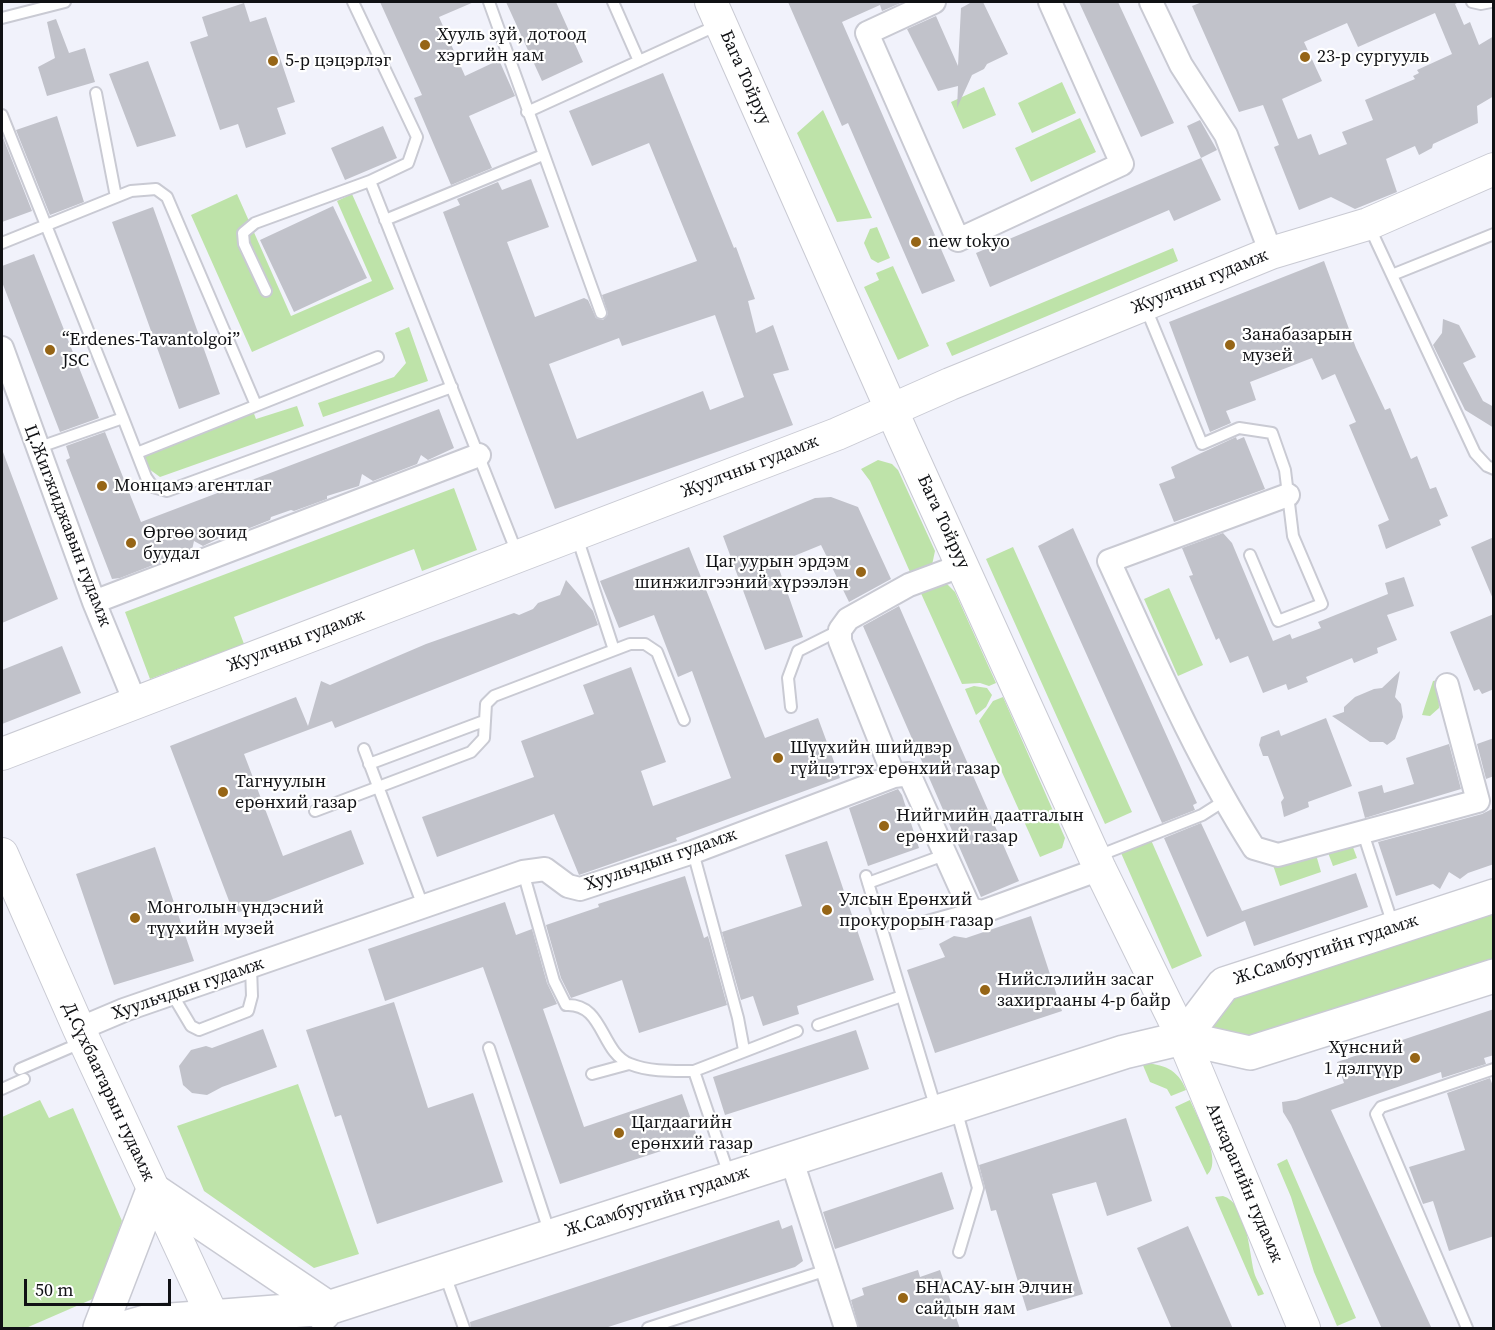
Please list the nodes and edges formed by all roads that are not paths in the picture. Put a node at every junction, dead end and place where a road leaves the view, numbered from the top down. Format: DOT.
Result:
graph roads {
  1 [pos="65,2"];
  2 [pos="353,2"];
  3 [pos="489,2"];
  4 [pos="613,2"];
  5 [pos="934,2"];
  6 [pos="1050,2"];
  7 [pos="1151,2"];
  8 [pos="1472,2"];
  9 [pos="1491,2"];
  10 [pos="716,13"];
  11 [pos="2,18"];
  12 [pos="639,61"];
  13 [pos="96,93"];
  14 [pos="527,112"];
  15 [pos="2,115"];
  16 [pos="543,155"];
  17 [pos="1494,169"];
  18 [pos="370,181"];
  19 [pos="116,197"];
  20 [pos="385,219"];
  21 [pos="1368,224"];
  22 [pos="47,225"];
  23 [pos="1494,234"];
  24 [pos="2,243"];
  25 [pos="1271,253"];
  26 [pos="1392,275"];
  27 [pos="266,291"];
  28 [pos="1145,304"];
  29 [pos="601,313"];
  30 [pos="2,348"];
  31 [pos="378,357"];
  32 [pos="452,387"];
  33 [pos="256,405"];
  34 [pos="893,410"];
  35 [pos="123,418"];
  36 [pos="37,448"];
  37 [pos="137,453"];
  38 [pos="479,455"];
  39 [pos="1494,469"];
  40 [pos="1288,495"];
  41 [pos="576,534"];
  42 [pos="1250,555"];
  43 [pos="518,556"];
  44 [pos="963,565"];
  45 [pos="94,602"];
  46 [pos="840,630"];
  47 [pos="614,650"];
  48 [pos="1447,685"];
  49 [pos="135,702"];
  50 [pos="791,707"];
  51 [pos="684,720"];
  52 [pos="484,721"];
  53 [pos="364,749"];
  54 [pos="2,754"];
  55 [pos="369,764"];
  56 [pos="894,776"];
  57 [pos="378,789"];
  58 [pos="1486,798"];
  59 [pos="1224,801"];
  60 [pos="315,811"];
  61 [pos="1362,833"];
  62 [pos="693,852"];
  63 [pos="2,854"];
  64 [pos="947,854"];
  65 [pos="1097,863"];
  66 [pos="523,872"];
  67 [pos="1494,896"];
  68 [pos="423,906"];
  69 [pos="970,909"];
  70 [pos="920,923"];
  71 [pos="1394,928"];
  72 [pos="251,967"];
  73 [pos="1494,976"];
  74 [pos="172,994"];
  75 [pos="902,996"];
  76 [pos="818,1025"];
  77 [pos="797,1031"];
  78 [pos="82,1035"];
  79 [pos="1183,1038"];
  80 [pos="489,1048"];
  81 [pos="744,1050"];
  82 [pos="629,1064"];
  83 [pos="1494,1069"];
  84 [pos="694,1071"];
  85 [pos="592,1074"];
  86 [pos="2,1089"];
  87 [pos="946,1109"];
  88 [pos="790,1158"];
  89 [pos="730,1179"];
  90 [pos="153,1190"];
  91 [pos="551,1237"];
  92 [pos="959,1252"];
  93 [pos="827,1270"];
  94 [pos="444,1272"];
  95 [pos="321,1318"];
  96 [pos="215,1323"];
  97 [pos="100,1329"];
  98 [pos="124,1329"];
  99 [pos="464,1329"];
  100 [pos="648,1329"];
  101 [pos="846,1329"];
  102 [pos="1305,1329"];
  103 [pos="1467,1329"];
  1 -- 11 [label="lane"];
  2 -- 18 [label="lane"];
  3 -- 14 [label="lane"];
  4 -- 12 [label="lane"];
  5 -- 6 [label="street"];
  7 -- 25 [label="street"];
  8 -- 9 [label="lane"];
  10 -- 12 [label="lane"];
  10 -- 34 [label="main road, Бага Тойруу"];
  12 -- 14 [label="lane"];
  13 -- 19 [label="lane"];
  14 -- 16 [label="lane"];
  15 -- 22 [label="lane"];
  16 -- 20 [label="lane"];
  16 -- 29 [label="lane"];
  17 -- 21 [label="main road, Жуулчны гудамж"];
  18 -- 20 [label="lane"];
  18 -- 27 [label="lane"];
  19 -- 22 [label="lane"];
  19 -- 33 [label="lane"];
  20 -- 32 [label="lane"];
  21 -- 25 [label="main road, Жуулчны гудамж"];
  21 -- 26 [label="lane"];
  22 -- 24 [label="lane"];
  22 -- 35 [label="lane"];
  23 -- 26 [label="lane"];
  25 -- 28 [label="main road, Жуулчны гудамж"];
  26 -- 39 [label="lane"];
  28 -- 34 [label="main road, Жуулчны гудамж"];
  28 -- 40 [label="lane"];
  30 -- 36 [label="street, Ц.Жигжиджавын гудамж"];
  31 -- 33 [label="lane"];
  32 -- 37 [label="lane"];
  32 -- 38 [label="lane"];
  33 -- 37 [label="lane"];
  34 -- 41 [label="main road, Жуулчны гудамж"];
  34 -- 44 [label="main road, Бага Тойруу"];
  35 -- 36 [label="lane"];
  35 -- 37 [label="lane"];
  36 -- 45 [label="street, Ц.Жигжиджавын гудамж"];
  38 -- 43 [label="lane"];
  38 -- 45 [label="street"];
  40 -- 42 [label="lane"];
  40 -- 59 [label="street"];
  41 -- 43 [label="main road, Жуулчны гудамж"];
  41 -- 47 [label="lane"];
  43 -- 49 [label="main road, Жуулчны гудамж"];
  44 -- 46 [label="street"];
  44 -- 65 [label="main road, Бага Тойруу"];
  45 -- 49 [label="street, Ц.Жигжиджавын гудамж"];
  46 -- 50 [label="lane"];
  46 -- 56 [label="street"];
  47 -- 51 [label="lane"];
  47 -- 52 [label="lane"];
  48 -- 58 [label="street"];
  49 -- 54 [label="main road, Жуулчны гудамж"];
  52 -- 55 [label="lane"];
  52 -- 57 [label="lane"];
  53 -- 55 [label="lane"];
  55 -- 57 [label="lane"];
  56 -- 62 [label="street, Хуульчдын гудамж"];
  56 -- 64 [label="street"];
  57 -- 60 [label="lane"];
  57 -- 68 [label="lane"];
  58 -- 61 [label="street"];
  59 -- 61 [label="street"];
  59 -- 65 [label="lane"];
  61 -- 71 [label="lane"];
  62 -- 66 [label="street, Хуульчдын гудамж"];
  62 -- 81 [label="lane"];
  63 -- 78 [label="main road, Д.Сүхбаатарын гудамж"];
  64 -- 69 [label="street"];
  64 -- 75 [label="lane"];
  65 -- 69 [label="street"];
  65 -- 79 [label="main road, Бага Тойруу"];
  66 -- 68 [label="street, Хуульчдын гудамж"];
  66 -- 82 [label="lane"];
  67 -- 71 [label="main road, Ж.Самбуугийн гудамж"];
  68 -- 72 [label="street, Хуульчдын гудамж"];
  69 -- 70 [label="lane"];
  71 -- 79 [label="main road, Ж.Самбуугийн гудамж"];
  72 -- 74 [label="street, Хуульчдын гудамж"];
  72 -- 74 [label="lane"];
  73 -- 79 [label="main road, Ж.Самбуугийн гудамж"];
  74 -- 78 [label="street, Хуульчдын гудамж"];
  75 -- 76 [label="lane"];
  75 -- 87 [label="lane"];
  77 -- 81 [label="lane"];
  78 -- 86 [label="lane"];
  78 -- 90 [label="main road, Д.Сүхбаатарын гудамж"];
  79 -- 87 [label="main road, Ж.Самбуугийн гудамж"];
  79 -- 102 [label="main road, Анкарагийн гудамж"];
  80 -- 91 [label="lane"];
  81 -- 84 [label="lane"];
  82 -- 84 [label="lane"];
  82 -- 85 [label="lane"];
  83 -- 103 [label="lane"];
  84 -- 89 [label="lane"];
  87 -- 88 [label="main road, Ж.Самбуугийн гудамж"];
  87 -- 92 [label="lane"];
  88 -- 89 [label="main road, Ж.Самбуугийн гудамж"];
  88 -- 93 [label="street"];
  89 -- 91 [label="main road, Ж.Самбуугийн гудамж"];
  90 -- 95 [label="main road"];
  90 -- 96 [label="main road, Д.Сүхбаатарын гудамж"];
  90 -- 97 [label="main road"];
  91 -- 94 [label="main road, Ж.Самбуугийн гудамж"];
  93 -- 100 [label="lane"];
  93 -- 101 [label="street"];
  94 -- 95 [label="main road, Ж.Самбуугийн гудамж"];
  94 -- 99 [label="lane"];
  95 -- 96 [label="main road, Ж.Самбуугийн гудамж"];
  96 -- 98 [label="main road, Ж.Самбуугийн гудамж"];
}
